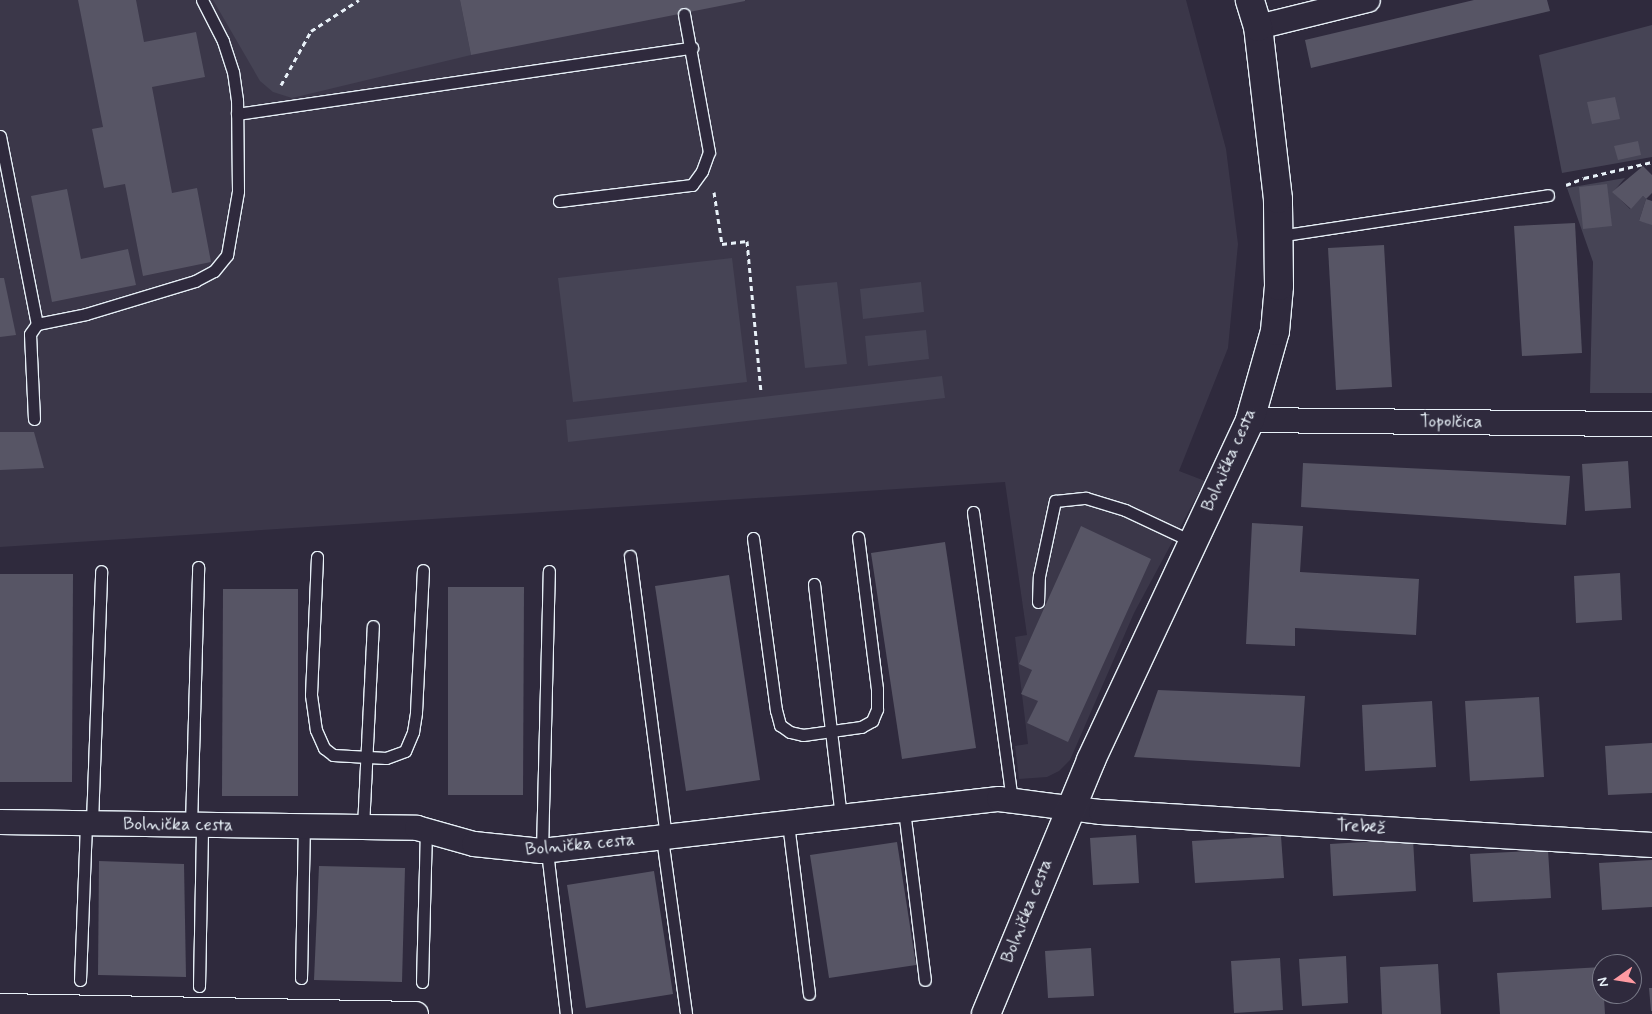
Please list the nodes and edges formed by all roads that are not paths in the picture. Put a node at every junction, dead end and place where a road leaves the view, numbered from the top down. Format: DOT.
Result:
graph roads {
  1 [pos="202,0"];
  2 [pos="1250,0"];
  3 [pos="1368,0"];
  4 [pos="684,14"];
  5 [pos="1258,27"];
  6 [pos="692,48"];
  7 [pos="237,114"];
  8 [pos="0,136"];
  9 [pos="1548,195"];
  10 [pos="559,201"];
  11 [pos="1278,236"];
  12 [pos="37,324"];
  13 [pos="34,419"];
  14 [pos="1250,420"];
  15 [pos="1652,424"];
  16 [pos="973,512"];
  17 [pos="858,537"];
  18 [pos="753,538"];
  19 [pos="1192,541"];
  20 [pos="630,556"];
  21 [pos="317,557"];
  22 [pos="198,567"];
  23 [pos="423,570"];
  24 [pos="101,571"];
  25 [pos="549,571"];
  26 [pos="814,584"];
  27 [pos="1038,602"];
  28 [pos="373,626"];
  29 [pos="832,732"];
  30 [pos="365,758"];
  31 [pos="1012,800"];
  32 [pos="1070,809"];
  33 [pos="904,810"];
  34 [pos="841,817"];
  35 [pos="0,822"];
  36 [pos="89,822"];
  37 [pos="788,823"];
  38 [pos="196,825"];
  39 [pos="304,827"];
  40 [pos="362,827"];
  41 [pos="426,830"];
  42 [pos="664,838"];
  43 [pos="1652,845"];
  44 [pos="545,851"];
  45 [pos="301,978"];
  46 [pos="80,980"];
  47 [pos="925,980"];
  48 [pos="422,982"];
  49 [pos="199,986"];
  50 [pos="809,994"];
  51 [pos="0,1006"];
  52 [pos="416,1014"];
  53 [pos="566,1014"];
  54 [pos="686,1014"];
  55 [pos="986,1014"];
  1 -- 7 [label="lane"];
  2 -- 5 [label="street, Bolnička cesta"];
  3 -- 5 [label="street"];
  4 -- 6 [label="lane"];
  5 -- 11 [label="street, Bolnička cesta"];
  6 -- 7 [label="lane"];
  6 -- 10 [label="lane"];
  7 -- 12 [label="lane"];
  8 -- 12 [label="lane"];
  9 -- 11 [label="lane"];
  11 -- 14 [label="street, Bolnička cesta"];
  12 -- 13 [label="lane"];
  14 -- 15 [label="street, Topolčica"];
  14 -- 19 [label="street, Bolnička cesta"];
  16 -- 31 [label="lane"];
  17 -- 29 [label="lane"];
  18 -- 29 [label="lane"];
  19 -- 27 [label="lane"];
  19 -- 32 [label="street, Bolnička cesta"];
  20 -- 42 [label="lane"];
  21 -- 30 [label="lane"];
  22 -- 38 [label="lane"];
  23 -- 30 [label="lane"];
  24 -- 36 [label="lane"];
  25 -- 44 [label="lane"];
  26 -- 29 [label="lane"];
  28 -- 30 [label="lane"];
  29 -- 34 [label="lane"];
  30 -- 40 [label="lane"];
  31 -- 32 [label="street, Bolnička cesta"];
  31 -- 33 [label="street, Bolnička cesta"];
  32 -- 43 [label="street, Trebež"];
  32 -- 55 [label="street, Bolnička cesta"];
  33 -- 34 [label="street, Bolnička cesta"];
  33 -- 47 [label="lane"];
  34 -- 37 [label="street, Bolnička cesta"];
  35 -- 36 [label="street, Bolnička cesta"];
  36 -- 38 [label="street, Bolnička cesta"];
  36 -- 46 [label="lane"];
  37 -- 42 [label="street, Bolnička cesta"];
  37 -- 50 [label="lane"];
  38 -- 39 [label="street, Bolnička cesta"];
  38 -- 49 [label="lane"];
  39 -- 40 [label="street, Bolnička cesta"];
  39 -- 45 [label="lane"];
  40 -- 41 [label="street, Bolnička cesta"];
  41 -- 44 [label="street, Bolnička cesta"];
  41 -- 48 [label="lane"];
  42 -- 44 [label="street, Bolnička cesta"];
  42 -- 54 [label="lane"];
  44 -- 53 [label="lane"];
  51 -- 52 [label="street"];
}
